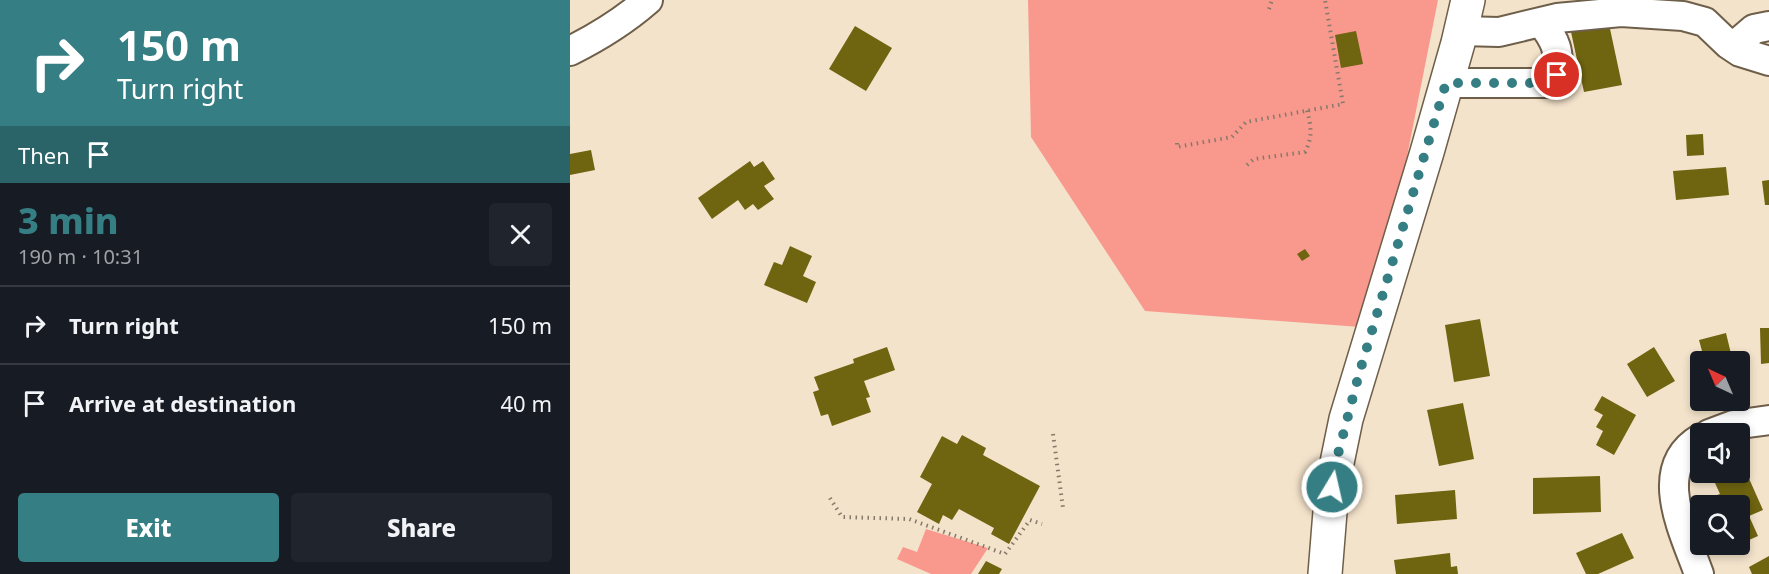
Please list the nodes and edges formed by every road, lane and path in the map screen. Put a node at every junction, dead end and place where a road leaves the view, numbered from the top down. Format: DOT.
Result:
graph roads {
  1 [pos="648,0"];
  2 [pos="1272,0"];
  3 [pos="1468,0"];
  4 [pos="1324,1"];
  5 [pos="1269,9"];
  6 [pos="1541,22"];
  7 [pos="1769,26"];
  8 [pos="1461,32"];
  9 [pos="1733,47"];
  10 [pos="570,51"];
  11 [pos="1769,61"];
  12 [pos="1446,83"];
  13 [pos="1307,111"];
  14 [pos="1177,143"];
  15 [pos="1247,165"];
  16 [pos="1769,420"];
  17 [pos="1747,423"];
  18 [pos="1053,434"];
  19 [pos="1690,446"];
  20 [pos="830,498"];
  21 [pos="1063,508"];
  22 [pos="1042,524"];
  23 [pos="1325,574"];
  24 [pos="1699,574"];
  1 -- 10 [label="street"];
  2 -- 5 [label="path"];
  3 -- 8 [label="main road"];
  4 -- 13 [label="path"];
  6 -- 8 [label="street"];
  6 -- 9 [label="street"];
  6 -- 12 [label="street"];
  7 -- 9 [label="street"];
  8 -- 12 [label="main road"];
  9 -- 11 [label="street"];
  12 -- 23 [label="main road"];
  13 -- 14 [label="path"];
  13 -- 15 [label="path"];
  16 -- 17 [label="street"];
  18 -- 21 [label="path"];
  19 -- 24 [label="street"];
  20 -- 22 [label="path"];
}
